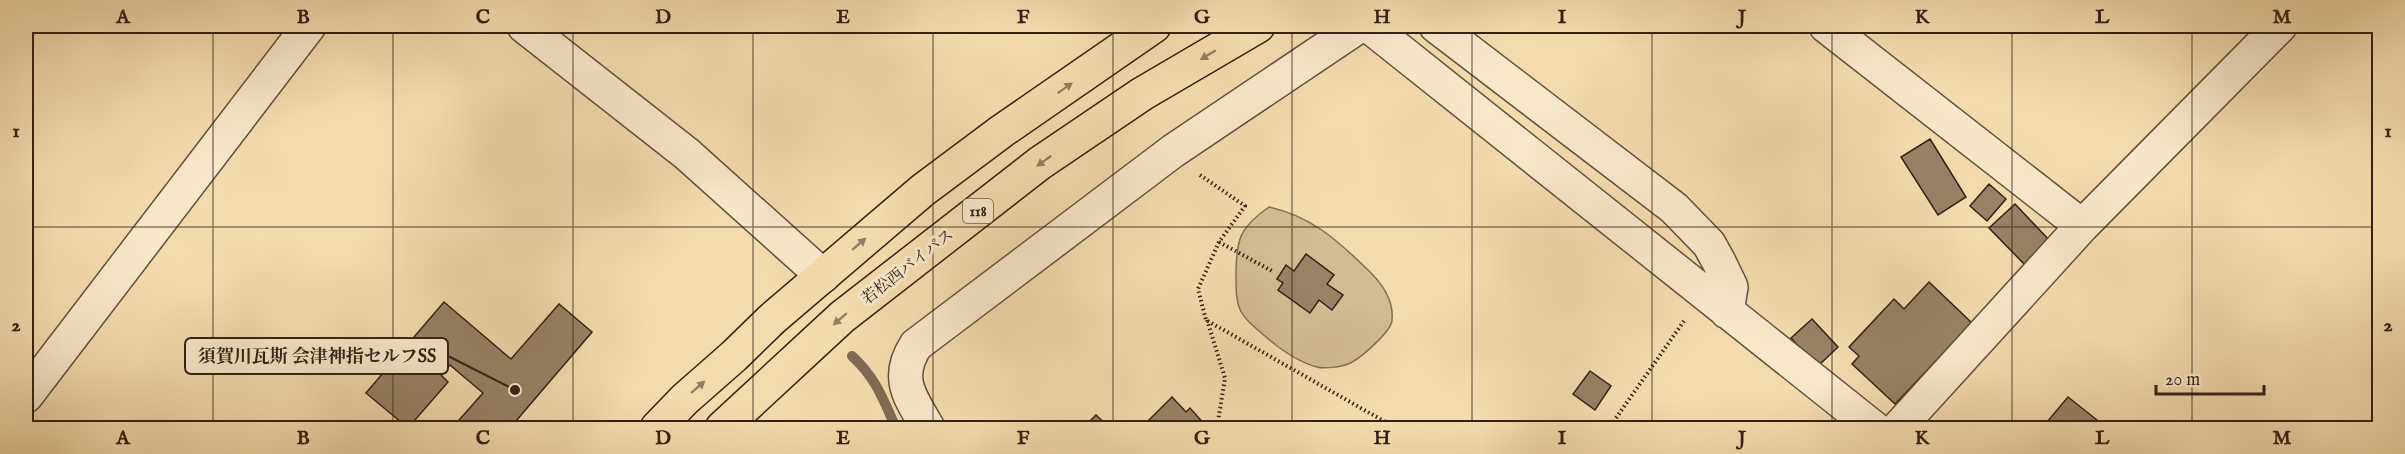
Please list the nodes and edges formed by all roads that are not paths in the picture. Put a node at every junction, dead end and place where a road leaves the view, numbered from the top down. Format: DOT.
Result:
graph roads {
  1 [pos="309,26"];
  2 [pos="524,26"];
  3 [pos="1154,26"];
  4 [pos="1258,26"];
  5 [pos="1359,26"];
  6 [pos="1369,26"];
  7 [pos="1436,26"];
  8 [pos="1826,26"];
  9 [pos="2280,26"];
  10 [pos="2082,226"];
  11 [pos="822,276"];
  12 [pos="1715,303"];
  13 [pos="26,396"];
  14 [pos="657,429"];
  15 [pos="722,429"];
  16 [pos="928,429"];
  17 [pos="1874,429"];
  18 [pos="1898,429"];
  1 -- 13 [label="street"];
  2 -- 11 [label="street"];
  11 -- 3 [label="highway, one-way"];
  4 -- 15 [label="highway, 若松西バイパス / 118, one-way"];
  5 -- 16 [label="street"];
  6 -- 12 [label="street"];
  7 -- 12 [label="street"];
  8 -- 10 [label="street"];
  9 -- 10 [label="street"];
  10 -- 18 [label="street"];
  14 -- 11 [label="highway, one-way"];
  12 -- 17 [label="street"];
}
